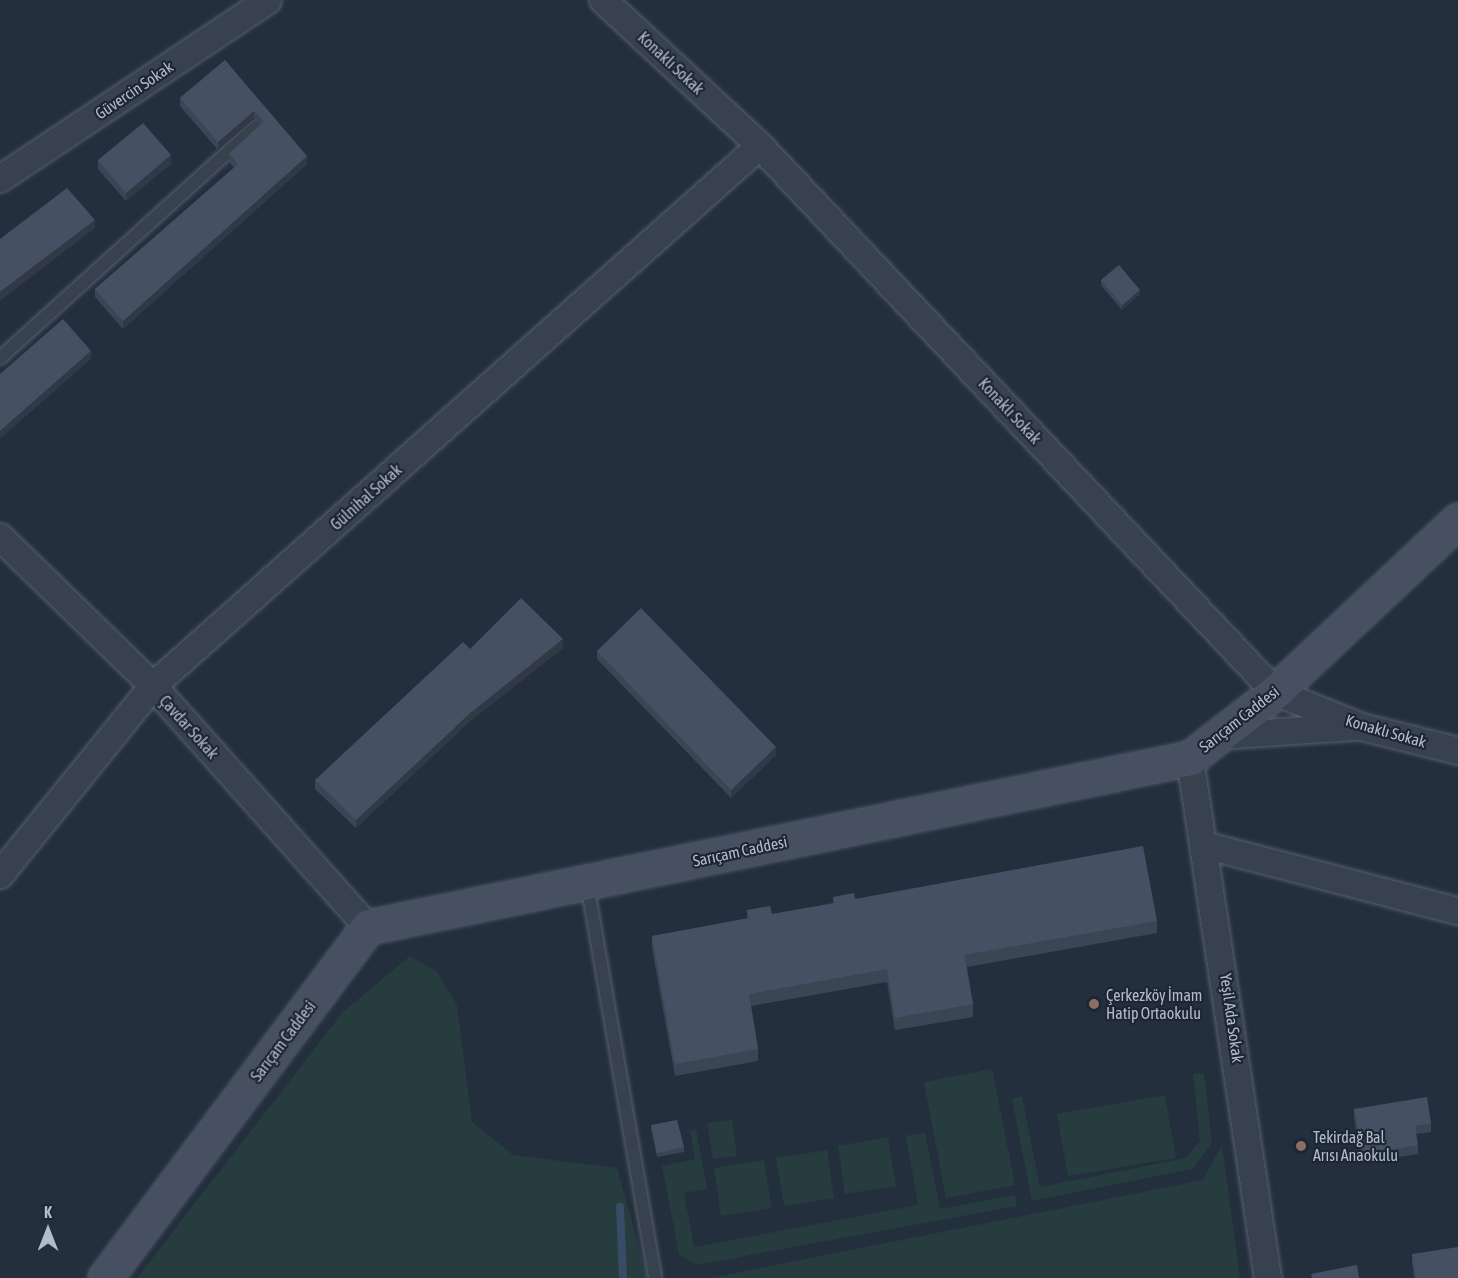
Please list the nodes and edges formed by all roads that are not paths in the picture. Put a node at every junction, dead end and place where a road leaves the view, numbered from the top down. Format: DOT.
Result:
graph roads {
  1 [pos="268,0"];
  2 [pos="603,0"];
  3 [pos="256,127"];
  4 [pos="760,146"];
  5 [pos="0,179"];
  6 [pos="0,358"];
  7 [pos="1458,520"];
  8 [pos="0,537"];
  9 [pos="153,686"];
  10 [pos="1275,692"];
  11 [pos="1362,727"];
  12 [pos="1219,736"];
  13 [pos="1458,751"];
  14 [pos="1190,758"];
  15 [pos="1204,845"];
  16 [pos="0,875"];
  17 [pos="587,882"];
  18 [pos="1458,911"];
  19 [pos="368,927"];
  20 [pos="105,1278"];
  21 [pos="655,1278"];
  22 [pos="1268,1278"];
  1 -- 5 [label="street, Güvercin Sokak"];
  2 -- 4 [label="street, Konaklı Sokak"];
  3 -- 6 [label="lane"];
  4 -- 9 [label="street, Gülnihal Sokak"];
  4 -- 10 [label="street, Konaklı Sokak"];
  7 -- 10 [label="street, Sarıçam Caddesi"];
  8 -- 9 [label="street, Çavdar Sokak"];
  9 -- 16 [label="street, Gülnihal Sokak"];
  9 -- 19 [label="street, Çavdar Sokak"];
  10 -- 11 [label="street, Konaklı Sokak"];
  10 -- 12 [label="street, Sarıçam Caddesi"];
  11 -- 12 [label="street"];
  11 -- 13 [label="street, Konaklı Sokak"];
  12 -- 14 [label="street, Sarıçam Caddesi"];
  14 -- 15 [label="street, Yeşil Ada Sokak"];
  14 -- 17 [label="street, Sarıçam Caddesi"];
  15 -- 18 [label="street"];
  15 -- 22 [label="street, Yeşil Ada Sokak"];
  17 -- 19 [label="street, Sarıçam Caddesi"];
  17 -- 21 [label="lane"];
  19 -- 20 [label="street, Sarıçam Caddesi"];
}
